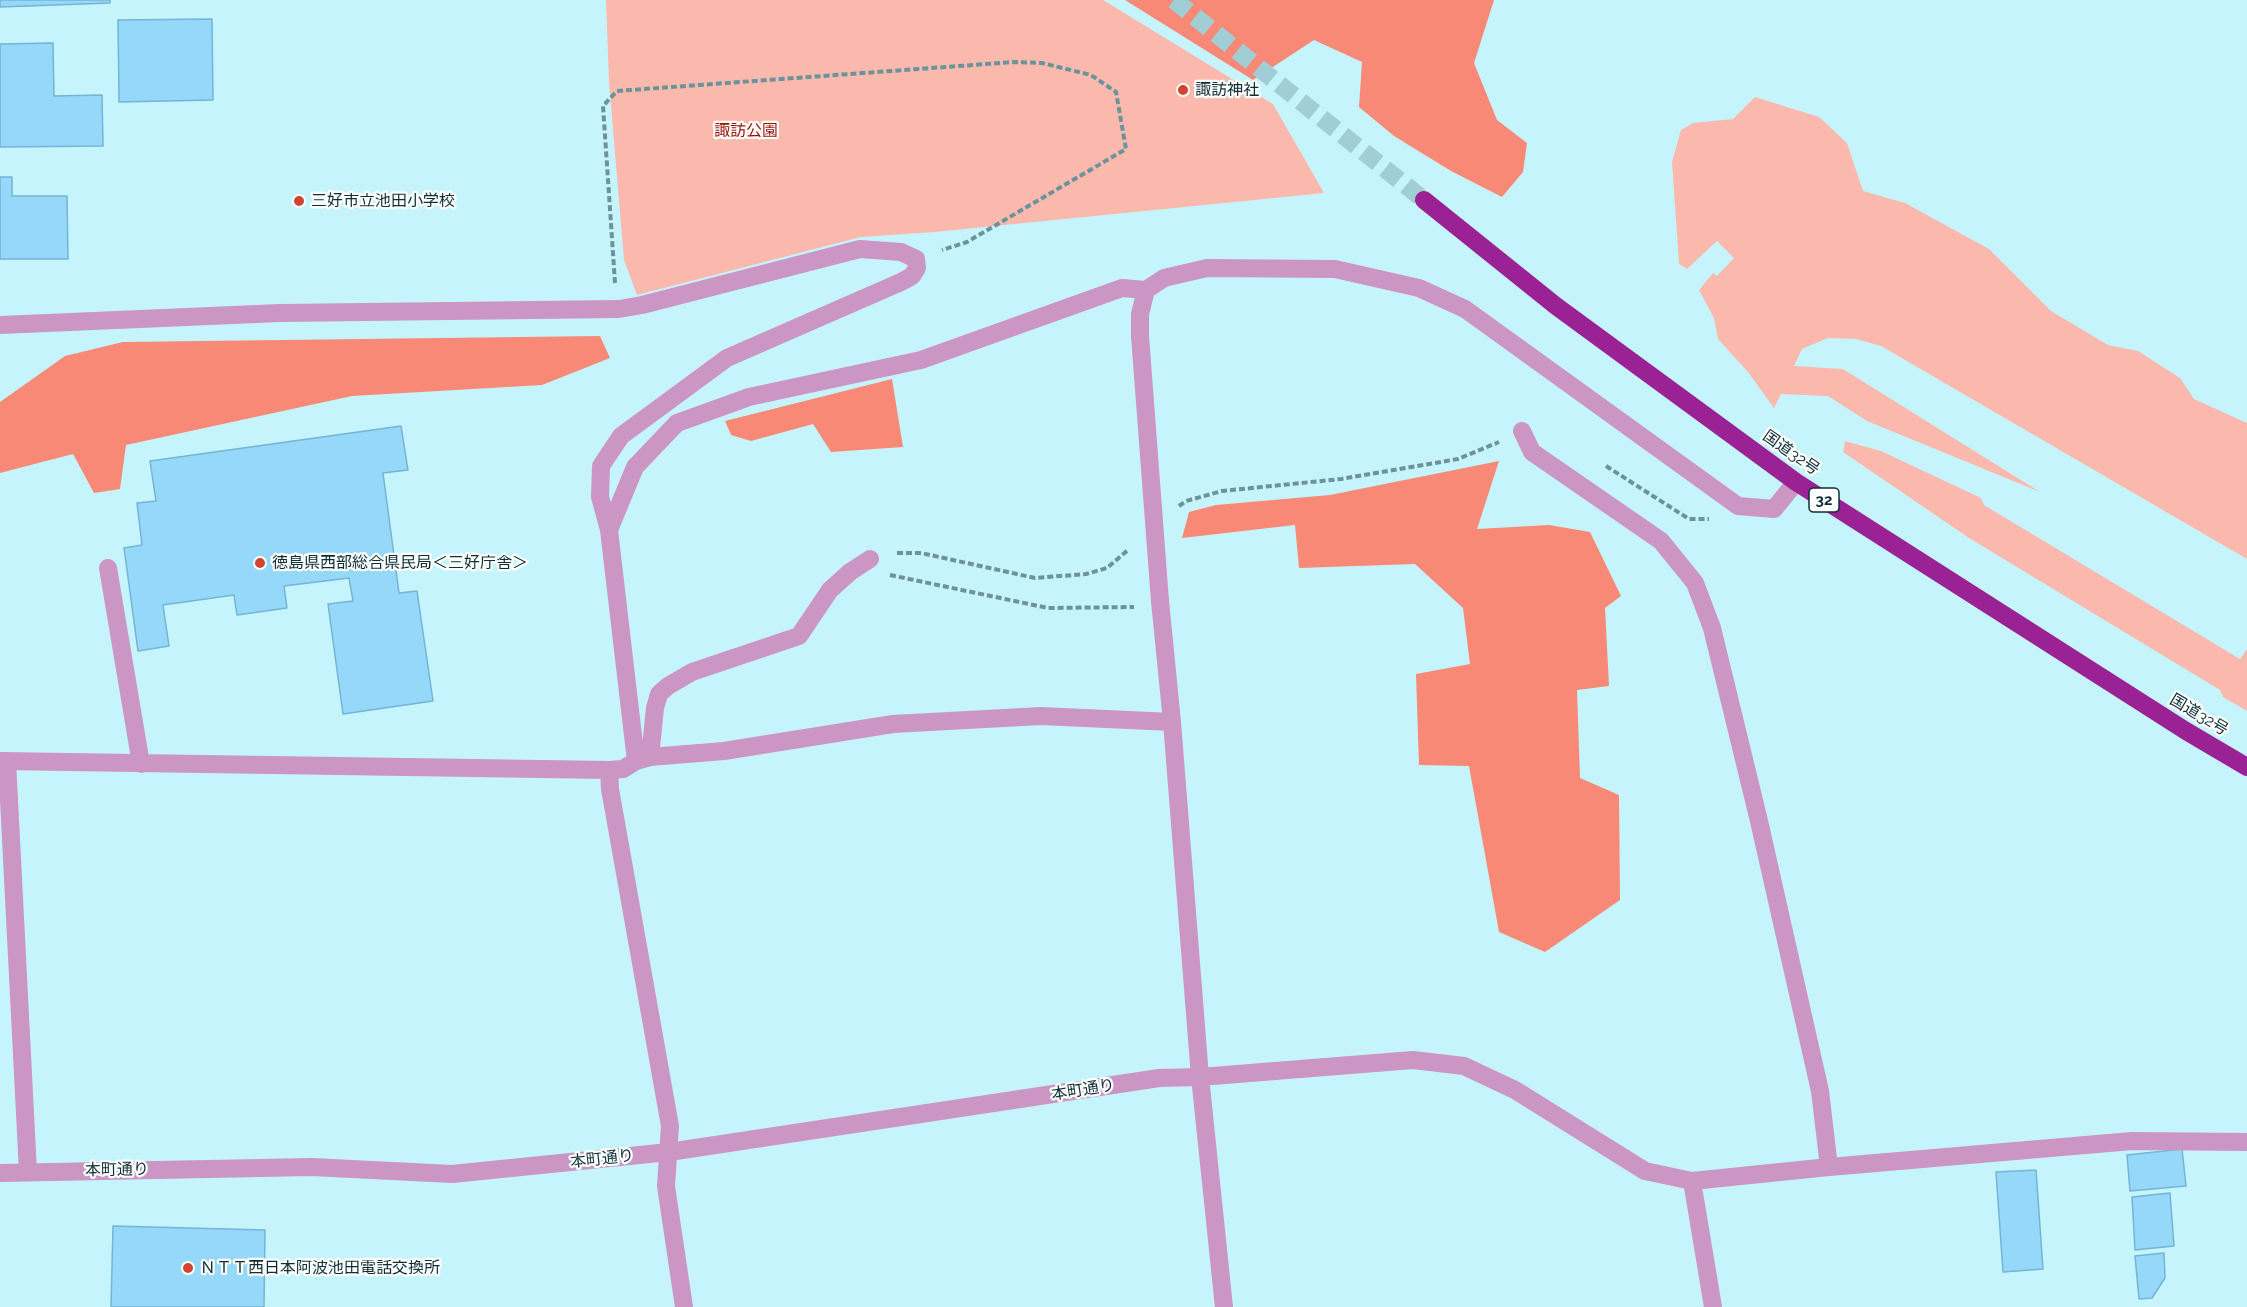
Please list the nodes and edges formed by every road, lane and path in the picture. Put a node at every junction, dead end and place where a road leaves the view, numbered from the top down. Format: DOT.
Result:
graph roads {
  1 [pos="1424,200"];
  2 [pos="916,259"];
  3 [pos="1146,291"];
  4 [pos="619,309"];
  5 [pos="0,325"];
  6 [pos="1522,431"];
  7 [pos="1602,464"];
  8 [pos="1796,482"];
  9 [pos="1738,506"];
  10 [pos="1177,509"];
  11 [pos="609,530"];
  12 [pos="1133,546"];
  13 [pos="870,559"];
  14 [pos="108,568"];
  15 [pos="850,572"];
  16 [pos="1161,604"];
  17 [pos="1172,722"];
  18 [pos="643,759"];
  19 [pos="3,761"];
  20 [pos="141,764"];
  21 [pos="2247,767"];
  22 [pos="609,770"];
  23 [pos="1200,1077"];
  24 [pos="2247,1142"];
  25 [pos="669,1152"];
  26 [pos="1829,1167"];
  27 [pos="28,1172"];
  28 [pos="0,1173"];
  29 [pos="1692,1181"];
  30 [pos="684,1307"];
  31 [pos="1224,1307"];
  32 [pos="1713,1307"];
  1 -- 8 [label="highway, 国道32号 / 32"];
  2 -- 4 [label="street"];
  2 -- 4 [label="path"];
  2 -- 11 [label="street"];
  3 -- 9 [label="street"];
  3 -- 11 [label="street"];
  3 -- 16 [label="street, bridge"];
  4 -- 5 [label="street"];
  6 -- 10 [label="path"];
  6 -- 26 [label="street"];
  7 -- 9 [label="path"];
  8 -- 9 [label="street"];
  8 -- 21 [label="highway, 国道32号 / 32"];
  11 -- 18 [label="street"];
  12 -- 13 [label="path"];
  13 -- 15 [label="street"];
  14 -- 20 [label="street"];
  15 -- 16 [label="path"];
  15 -- 18 [label="street"];
  16 -- 17 [label="street"];
  17 -- 18 [label="street"];
  17 -- 23 [label="street"];
  18 -- 22 [label="street"];
  19 -- 20 [label="street"];
  19 -- 27 [label="street"];
  20 -- 22 [label="street"];
  22 -- 25 [label="street"];
  23 -- 25 [label="street, 本町通り"];
  23 -- 29 [label="street, 本町通り"];
  23 -- 31 [label="street"];
  24 -- 26 [label="street, 本町通り"];
  25 -- 27 [label="street, 本町通り"];
  25 -- 30 [label="street"];
  26 -- 29 [label="street, 本町通り"];
  27 -- 28 [label="street, 本町通り"];
  29 -- 32 [label="street"];
}
